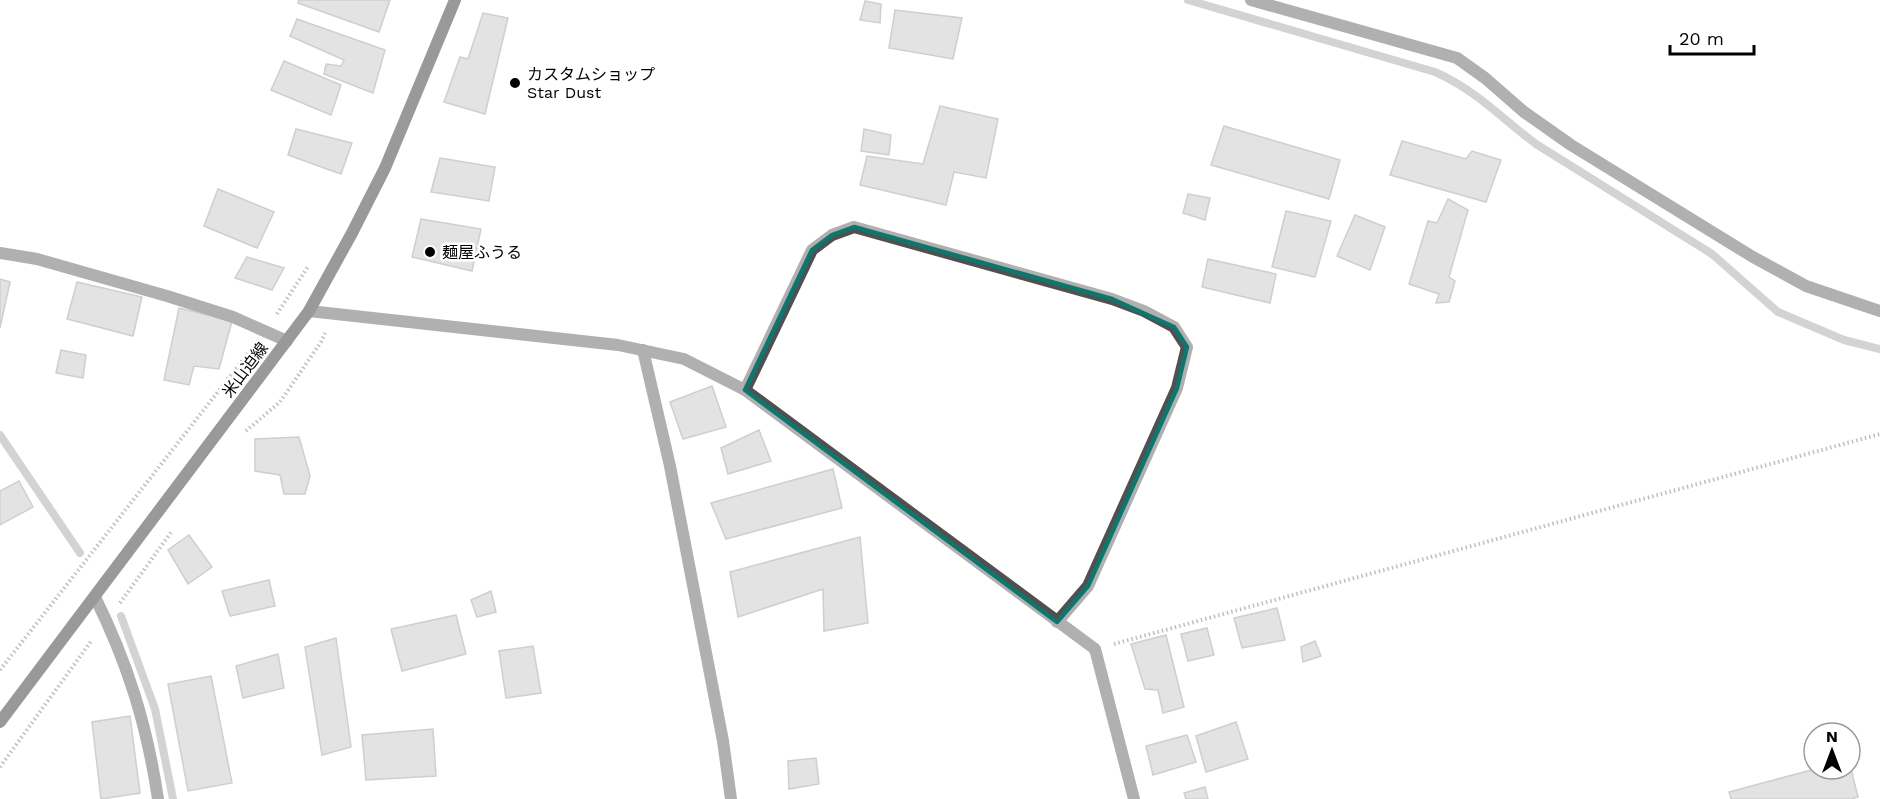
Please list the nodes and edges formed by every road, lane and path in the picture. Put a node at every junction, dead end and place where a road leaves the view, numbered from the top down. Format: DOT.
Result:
graph roads {
  1 [pos="455,0"];
  2 [pos="1251,0"];
  3 [pos="1289,5"];
  4 [pos="0,253"];
  5 [pos="309,264"];
  6 [pos="309,311"];
  7 [pos="1880,311"];
  8 [pos="265,331"];
  9 [pos="287,341"];
  10 [pos="643,350"];
  11 [pos="745,390"];
  12 [pos="1880,434"];
  13 [pos="95,597"];
  14 [pos="1057,622"];
  15 [pos="1095,649"];
  16 [pos="0,670"];
  17 [pos="0,722"];
  18 [pos="158,799"];
  19 [pos="731,799"];
  20 [pos="1134,799"];
  1 -- 6 [label="main road, 米山迫線"];
  2 -- 3 [label="street"];
  3 -- 7 [label="street"];
  4 -- 8 [label="street"];
  5 -- 8 [label="path"];
  6 -- 9 [label="main road, 米山迫線"];
  6 -- 10 [label="street"];
  8 -- 9 [label="street"];
  8 -- 16 [label="path"];
  9 -- 13 [label="main road, 米山迫線"];
  10 -- 11 [label="street"];
  10 -- 19 [label="street"];
  11 -- 14 [label="street"];
  11 -- 14 [label="street"];
  12 -- 15 [label="path"];
  13 -- 17 [label="main road, 米山迫線"];
  13 -- 18 [label="street"];
  14 -- 15 [label="street"];
  15 -- 20 [label="street"];
}
